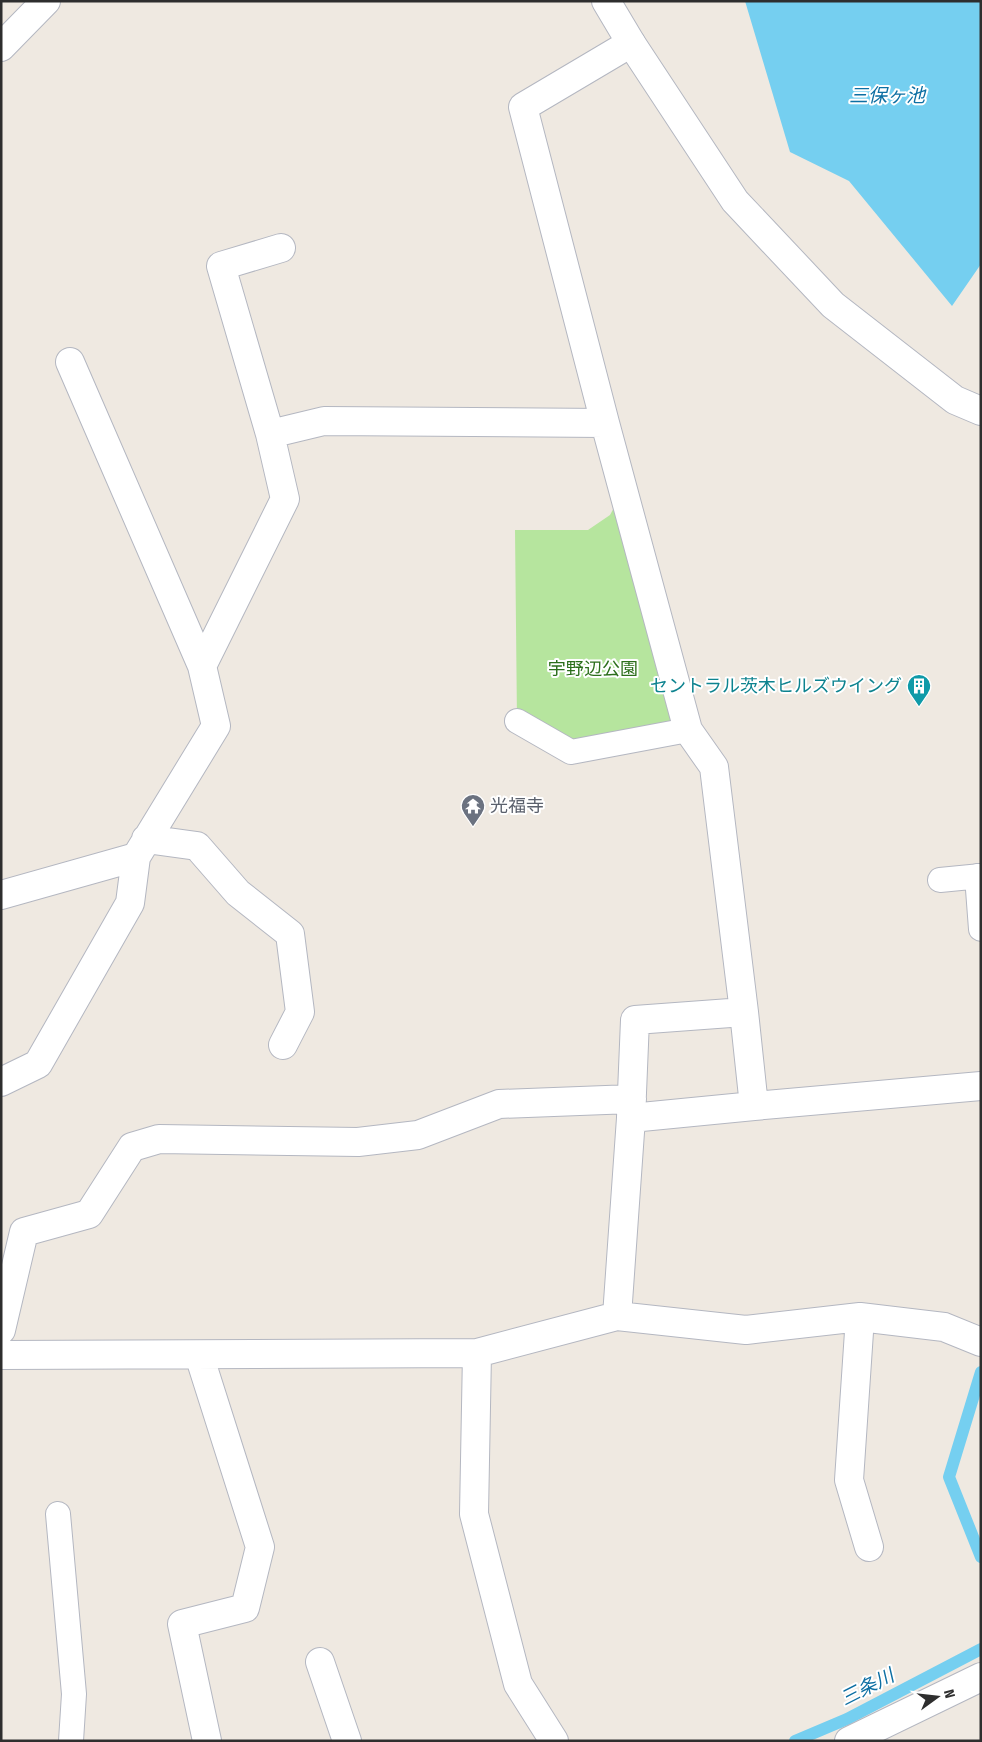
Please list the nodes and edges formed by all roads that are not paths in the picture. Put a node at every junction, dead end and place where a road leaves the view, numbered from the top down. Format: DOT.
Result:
graph roads {
  1 [pos="46,1"];
  2 [pos="606,1"];
  3 [pos="6,39"];
  4 [pos="631,43"];
  5 [pos="281,248"];
  6 [pos="70,362"];
  7 [pos="981,411"];
  8 [pos="605,423"];
  9 [pos="270,434"];
  10 [pos="202,666"];
  11 [pos="517,721"];
  12 [pos="688,730"];
  13 [pos="141,848"];
  14 [pos="979,876"];
  15 [pos="940,880"];
  16 [pos="1,895"];
  17 [pos="981,929"];
  18 [pos="744,1012"];
  19 [pos="284,1046"];
  20 [pos="1,1082"];
  21 [pos="981,1086"];
  22 [pos="754,1106"];
  23 [pos="632,1108"];
  24 [pos="617,1316"];
  25 [pos="860,1317"];
  26 [pos="1,1330"];
  27 [pos="981,1342"];
  28 [pos="477,1353"];
  29 [pos="1,1355"];
  30 [pos="199,1355"];
  31 [pos="58,1514"];
  32 [pos="869,1547"];
  33 [pos="320,1662"];
  34 [pos="981,1677"];
  35 [pos="71,1741"];
  36 [pos="207,1741"];
  37 [pos="347,1741"];
  38 [pos="554,1741"];
  39 [pos="849,1741"];
  1 -- 3 [label="street"];
  2 -- 4 [label="street"];
  4 -- 7 [label="street"];
  4 -- 8 [label="street"];
  5 -- 9 [label="street"];
  6 -- 10 [label="street"];
  8 -- 9 [label="street"];
  8 -- 12 [label="street"];
  9 -- 10 [label="street"];
  10 -- 13 [label="street"];
  11 -- 12 [label="lane"];
  12 -- 18 [label="street"];
  13 -- 16 [label="street"];
  13 -- 19 [label="street"];
  13 -- 20 [label="street"];
  14 -- 15 [label="lane"];
  14 -- 17 [label="lane"];
  18 -- 22 [label="street"];
  18 -- 23 [label="street"];
  21 -- 22 [label="street"];
  22 -- 23 [label="street"];
  23 -- 24 [label="street"];
  23 -- 26 [label="street"];
  24 -- 25 [label="street"];
  24 -- 28 [label="street"];
  25 -- 27 [label="street"];
  25 -- 32 [label="street"];
  28 -- 30 [label="street"];
  28 -- 38 [label="street"];
  29 -- 30 [label="street"];
  30 -- 36 [label="street"];
  31 -- 35 [label="lane"];
  33 -- 37 [label="street"];
  34 -- 39 [label="street"];
}
